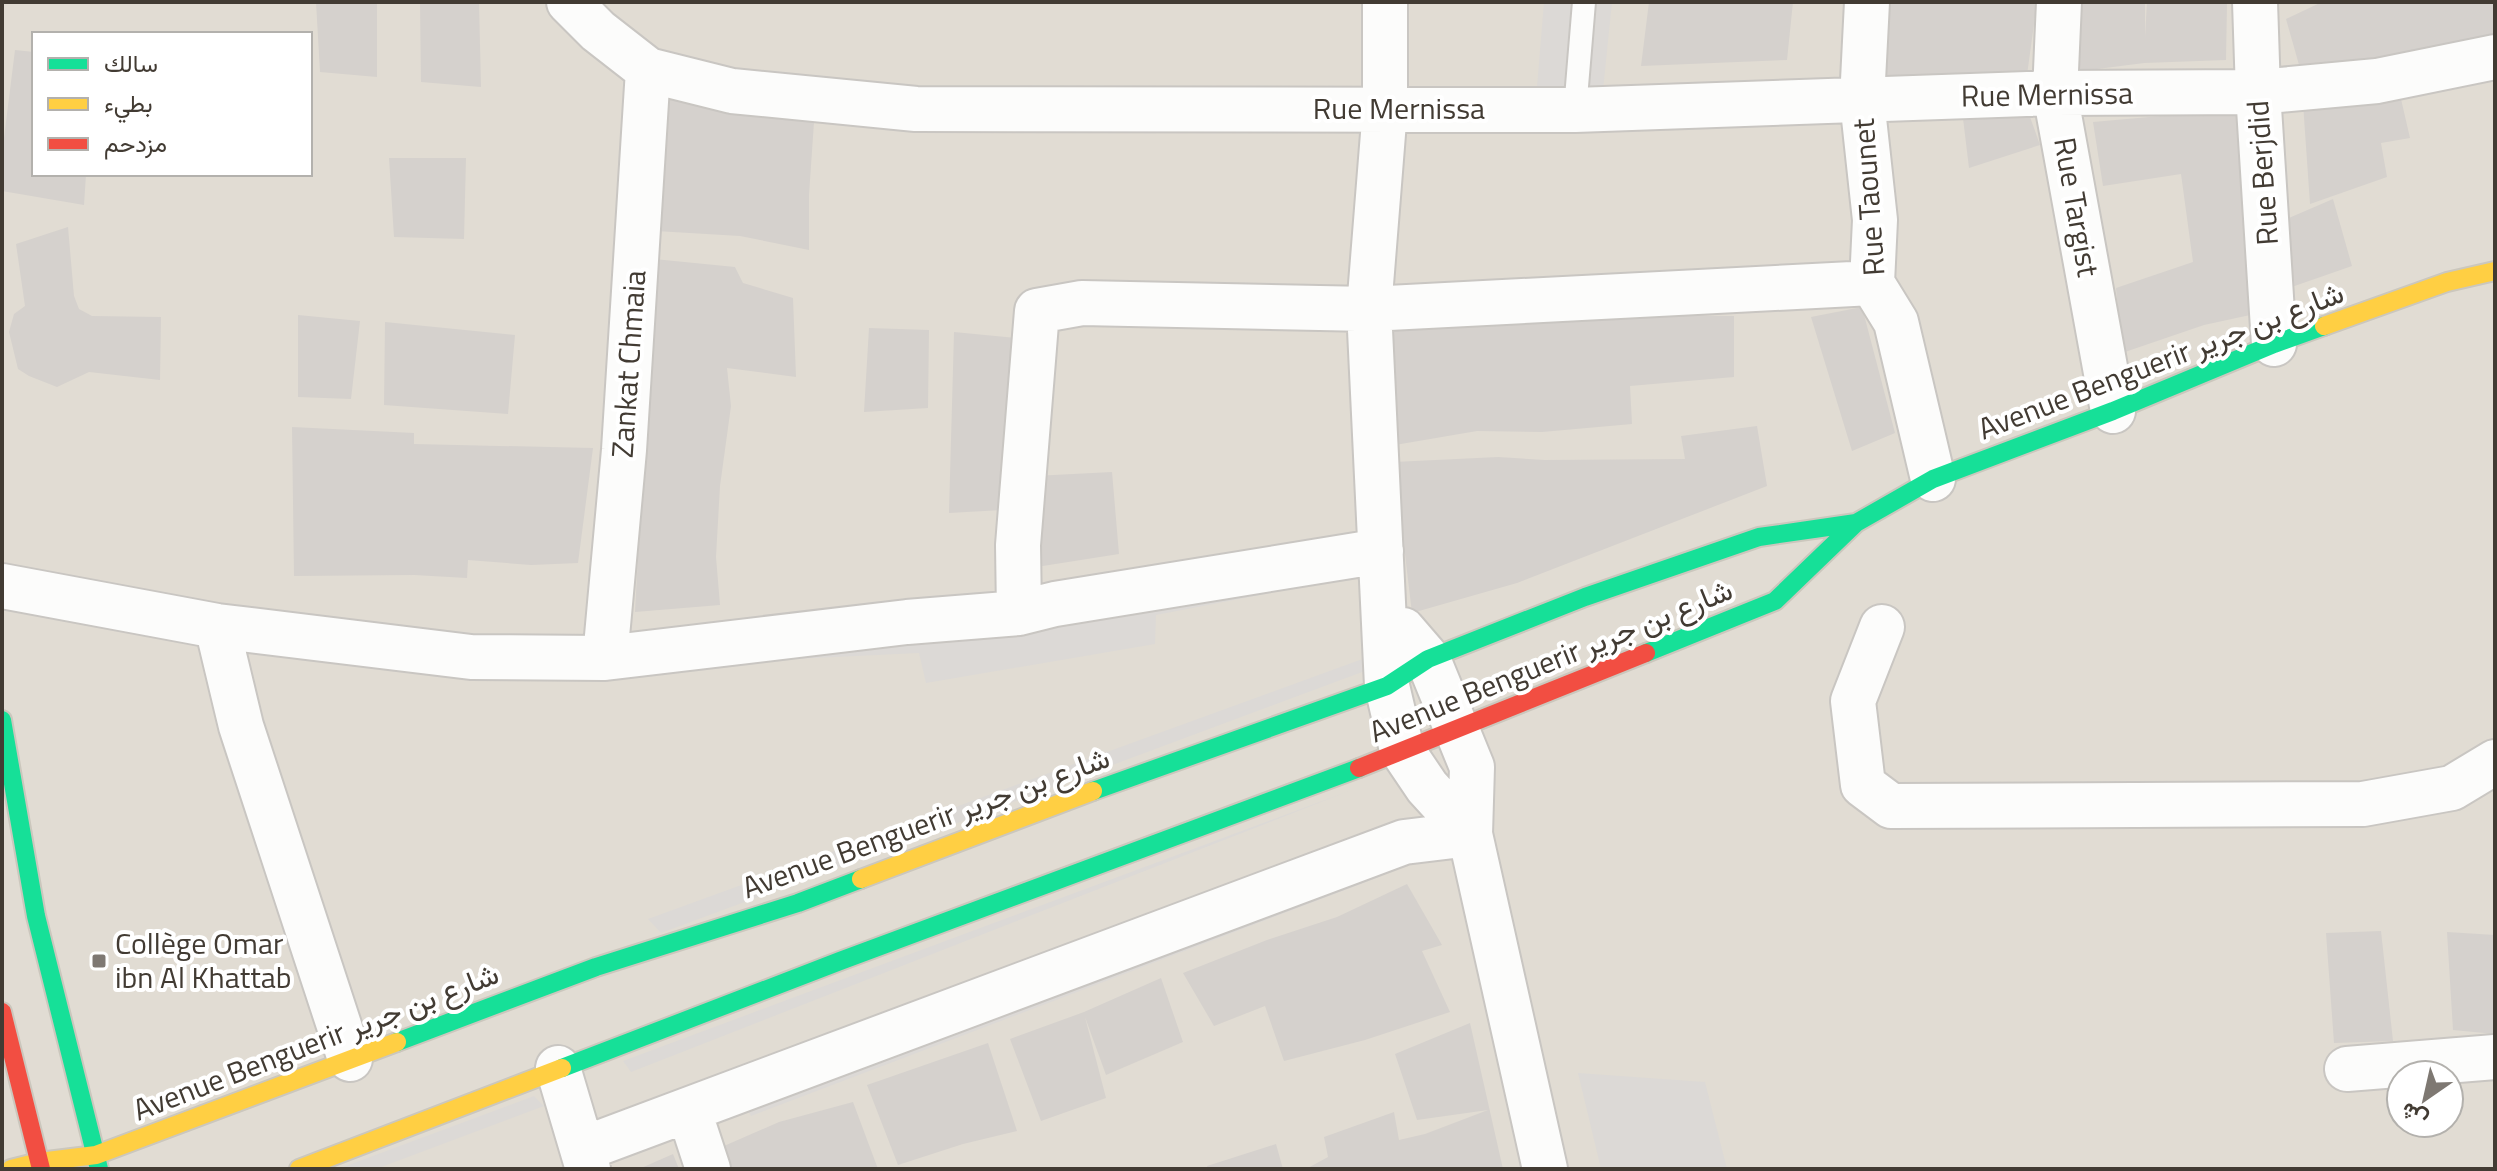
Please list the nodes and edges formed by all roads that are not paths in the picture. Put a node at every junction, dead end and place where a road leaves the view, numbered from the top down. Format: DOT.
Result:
graph roads {
  1 [pos="569,2"];
  2 [pos="1385,2"];
  3 [pos="1584,2"];
  4 [pos="1867,2"];
  5 [pos="2059,2"];
  6 [pos="2255,2"];
  7 [pos="2495,57"];
  8 [pos="648,70"];
  9 [pos="2258,92"];
  10 [pos="2055,93"];
  11 [pos="1862,100"];
  12 [pos="1385,109"];
  13 [pos="1575,110"];
  14 [pos="2495,271"];
  15 [pos="1872,283"];
  16 [pos="1369,309"];
  17 [pos="2274,344"];
  18 [pos="2113,411"];
  19 [pos="1933,479"];
  20 [pos="1856,523"];
  21 [pos="1381,551"];
  22 [pos="2,586"];
  23 [pos="1382,605"];
  24 [pos="1019,613"];
  25 [pos="217,626"];
  26 [pos="1882,627"];
  27 [pos="605,658"];
  28 [pos="1428,659"];
  29 [pos="1387,686"];
  30 [pos="2,720"];
  31 [pos="1458,730"];
  32 [pos="1402,750"];
  33 [pos="2495,762"];
  34 [pos="2452,788"];
  35 [pos="2495,794"];
  36 [pos="1470,834"];
  37 [pos="2,1012"];
  38 [pos="2495,1057"];
  39 [pos="350,1059"];
  40 [pos="558,1068"];
  41 [pos="2347,1069"];
  42 [pos="689,1111"];
  43 [pos="586,1159"];
  44 [pos="97,1162"];
  45 [pos="40,1166"];
  46 [pos="11,1169"];
  47 [pos="299,1169"];
  48 [pos="708,1169"];
  49 [pos="1545,1169"];
  1 -- 8 [label="street, Rue Mernissa"];
  2 -- 12 [label="street"];
  3 -- 13 [label="lane"];
  4 -- 11 [label="street, Rue Taounet"];
  5 -- 10 [label="street, Rue Targist"];
  6 -- 9 [label="street, Rue Berjdid"];
  7 -- 9 [label="street, Rue Mernissa"];
  8 -- 12 [label="street, Rue Mernissa"];
  8 -- 27 [label="street, Zankat Chmaia"];
  9 -- 10 [label="street, Rue Mernissa"];
  9 -- 17 [label="street, Rue Berjdid"];
  10 -- 11 [label="street, Rue Mernissa"];
  10 -- 18 [label="street, Rue Targist"];
  11 -- 13 [label="street, Rue Mernissa"];
  11 -- 15 [label="street, Rue Taounet"];
  12 -- 13 [label="street, Rue Mernissa"];
  12 -- 16 [label="street"];
  14 -- 17 [label="main road, Avenue Benguerir شارع بن جرير"];
  15 -- 16 [label="street"];
  15 -- 19 [label="street, Rue Taounet"];
  16 -- 21 [label="street"];
  16 -- 24 [label="street"];
  17 -- 18 [label="main road, Avenue Benguerir شارع بن جرير"];
  18 -- 19 [label="main road, Avenue Benguerir شارع بن جرير"];
  19 -- 20 [label="main road, Avenue Benguerir شارع بن جرير"];
  20 -- 28 [label="main road, Avenue Benguerir شارع بن جرير"];
  20 -- 31 [label="main road, Avenue Benguerir شارع بن جرير"];
  21 -- 23 [label="street"];
  21 -- 24 [label="street"];
  22 -- 25 [label="street"];
  23 -- 28 [label="street"];
  23 -- 29 [label="street"];
  24 -- 27 [label="street"];
  25 -- 27 [label="street"];
  25 -- 39 [label="street"];
  26 -- 34 [label="street"];
  28 -- 29 [label="main road, Avenue Benguerir شارع بن جرير"];
  28 -- 31 [label="street"];
  29 -- 32 [label="street"];
  29 -- 39 [label="main road, Avenue Benguerir شارع بن جرير"];
  30 -- 44 [label="main road"];
  31 -- 32 [label="main road, Avenue Benguerir شارع بن جرير"];
  31 -- 36 [label="street"];
  32 -- 36 [label="street"];
  32 -- 40 [label="main road, Avenue Benguerir شارع بن جرير"];
  33 -- 34 [label="street"];
  34 -- 35 [label="street"];
  36 -- 42 [label="street"];
  36 -- 49 [label="street"];
  37 -- 45 [label="main road"];
  38 -- 41 [label="street"];
  39 -- 44 [label="main road, Avenue Benguerir شارع بن جرير"];
  40 -- 43 [label="street"];
  40 -- 47 [label="main road, Avenue Benguerir شارع بن جرير"];
  42 -- 43 [label="street"];
  42 -- 48 [label="street"];
  44 -- 45 [label="main road, Avenue Benguerir شارع بن جرير"];
  45 -- 46 [label="main road, Avenue Benguerir شارع بن جرير"];
}
